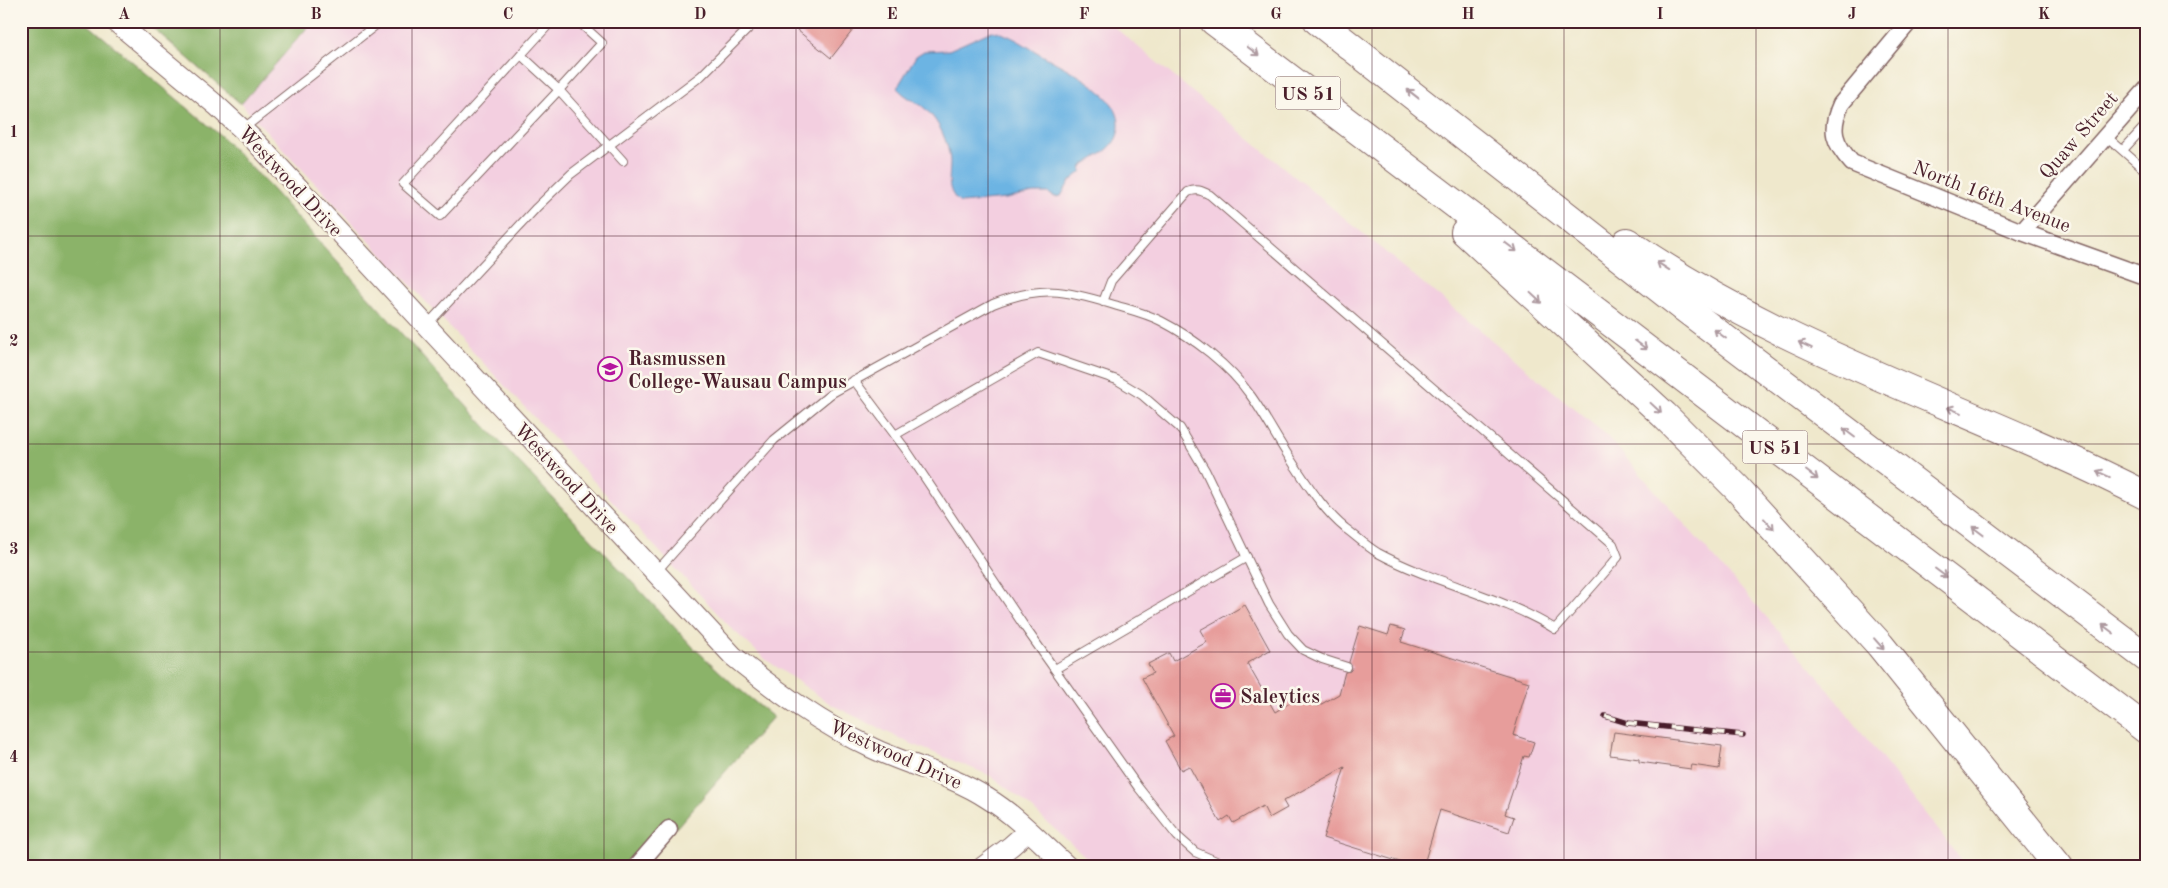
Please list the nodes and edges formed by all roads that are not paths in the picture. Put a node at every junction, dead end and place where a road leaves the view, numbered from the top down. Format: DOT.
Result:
graph roads {
  1 [pos="115,21"];
  2 [pos="381,21"];
  3 [pos="552,21"];
  4 [pos="578,21"];
  5 [pos="756,21"];
  6 [pos="1214,21"];
  7 [pos="1318,21"];
  8 [pos="1910,21"];
  9 [pos="522,55"];
  10 [pos="2147,89"];
  11 [pos="559,90"];
  12 [pos="1452,124"];
  13 [pos="2147,124"];
  14 [pos="243,130"];
  15 [pos="2106,136"];
  16 [pos="609,144"];
  17 [pos="2123,150"];
  18 [pos="623,161"];
  19 [pos="1402,165"];
  20 [pos="2147,172"];
  21 [pos="2022,232"];
  22 [pos="2147,277"];
  23 [pos="1103,302"];
  24 [pos="426,326"];
  25 [pos="854,380"];
  26 [pos="895,435"];
  27 [pos="2147,496"];
  28 [pos="1247,557"];
  29 [pos="655,573"];
  30 [pos="2147,658"];
  31 [pos="1347,668"];
  32 [pos="1056,669"];
  33 [pos="2147,730"];
  34 [pos="669,829"];
  35 [pos="1028,831"];
  36 [pos="2047,856"];
  37 [pos="636,867"];
  38 [pos="983,867"];
  39 [pos="1068,867"];
  40 [pos="1230,867"];
  41 [pos="2059,867"];
  1 -- 14 [label="street, Westwood Drive"];
  2 -- 14 [label="lane"];
  3 -- 9 [label="lane"];
  4 -- 11 [label="lane"];
  5 -- 16 [label="lane"];
  6 -- 19 [label="highway, US 51, one-way"];
  12 -- 7 [label="highway, US 51, one-way"];
  8 -- 21 [label="street, North 16th Avenue"];
  9 -- 11 [label="lane"];
  9 -- 11 [label="lane"];
  10 -- 15 [label="street, Quaw Street"];
  11 -- 16 [label="lane"];
  27 -- 12 [label="highway, one-way"];
  30 -- 12 [label="highway, US 51, one-way"];
  13 -- 17 [label="lane"];
  14 -- 24 [label="street, Westwood Drive"];
  15 -- 17 [label="lane"];
  15 -- 21 [label="street, Quaw Street"];
  16 -- 18 [label="lane"];
  16 -- 24 [label="lane"];
  17 -- 20 [label="lane"];
  19 -- 33 [label="highway, US 51, one-way"];
  19 -- 36 [label="highway, one-way"];
  21 -- 22 [label="street, North 16th Avenue"];
  23 -- 23 [label="lane"];
  23 -- 25 [label="lane"];
  24 -- 29 [label="street, Westwood Drive"];
  25 -- 26 [label="lane"];
  25 -- 29 [label="lane"];
  26 -- 28 [label="lane"];
  26 -- 32 [label="lane"];
  28 -- 31 [label="lane"];
  28 -- 32 [label="lane"];
  29 -- 35 [label="street, Westwood Drive"];
  32 -- 40 [label="lane"];
  34 -- 37 [label="street"];
  35 -- 38 [label="street"];
  35 -- 39 [label="street, Westwood Drive"];
  36 -- 41 [label="highway"];
}
